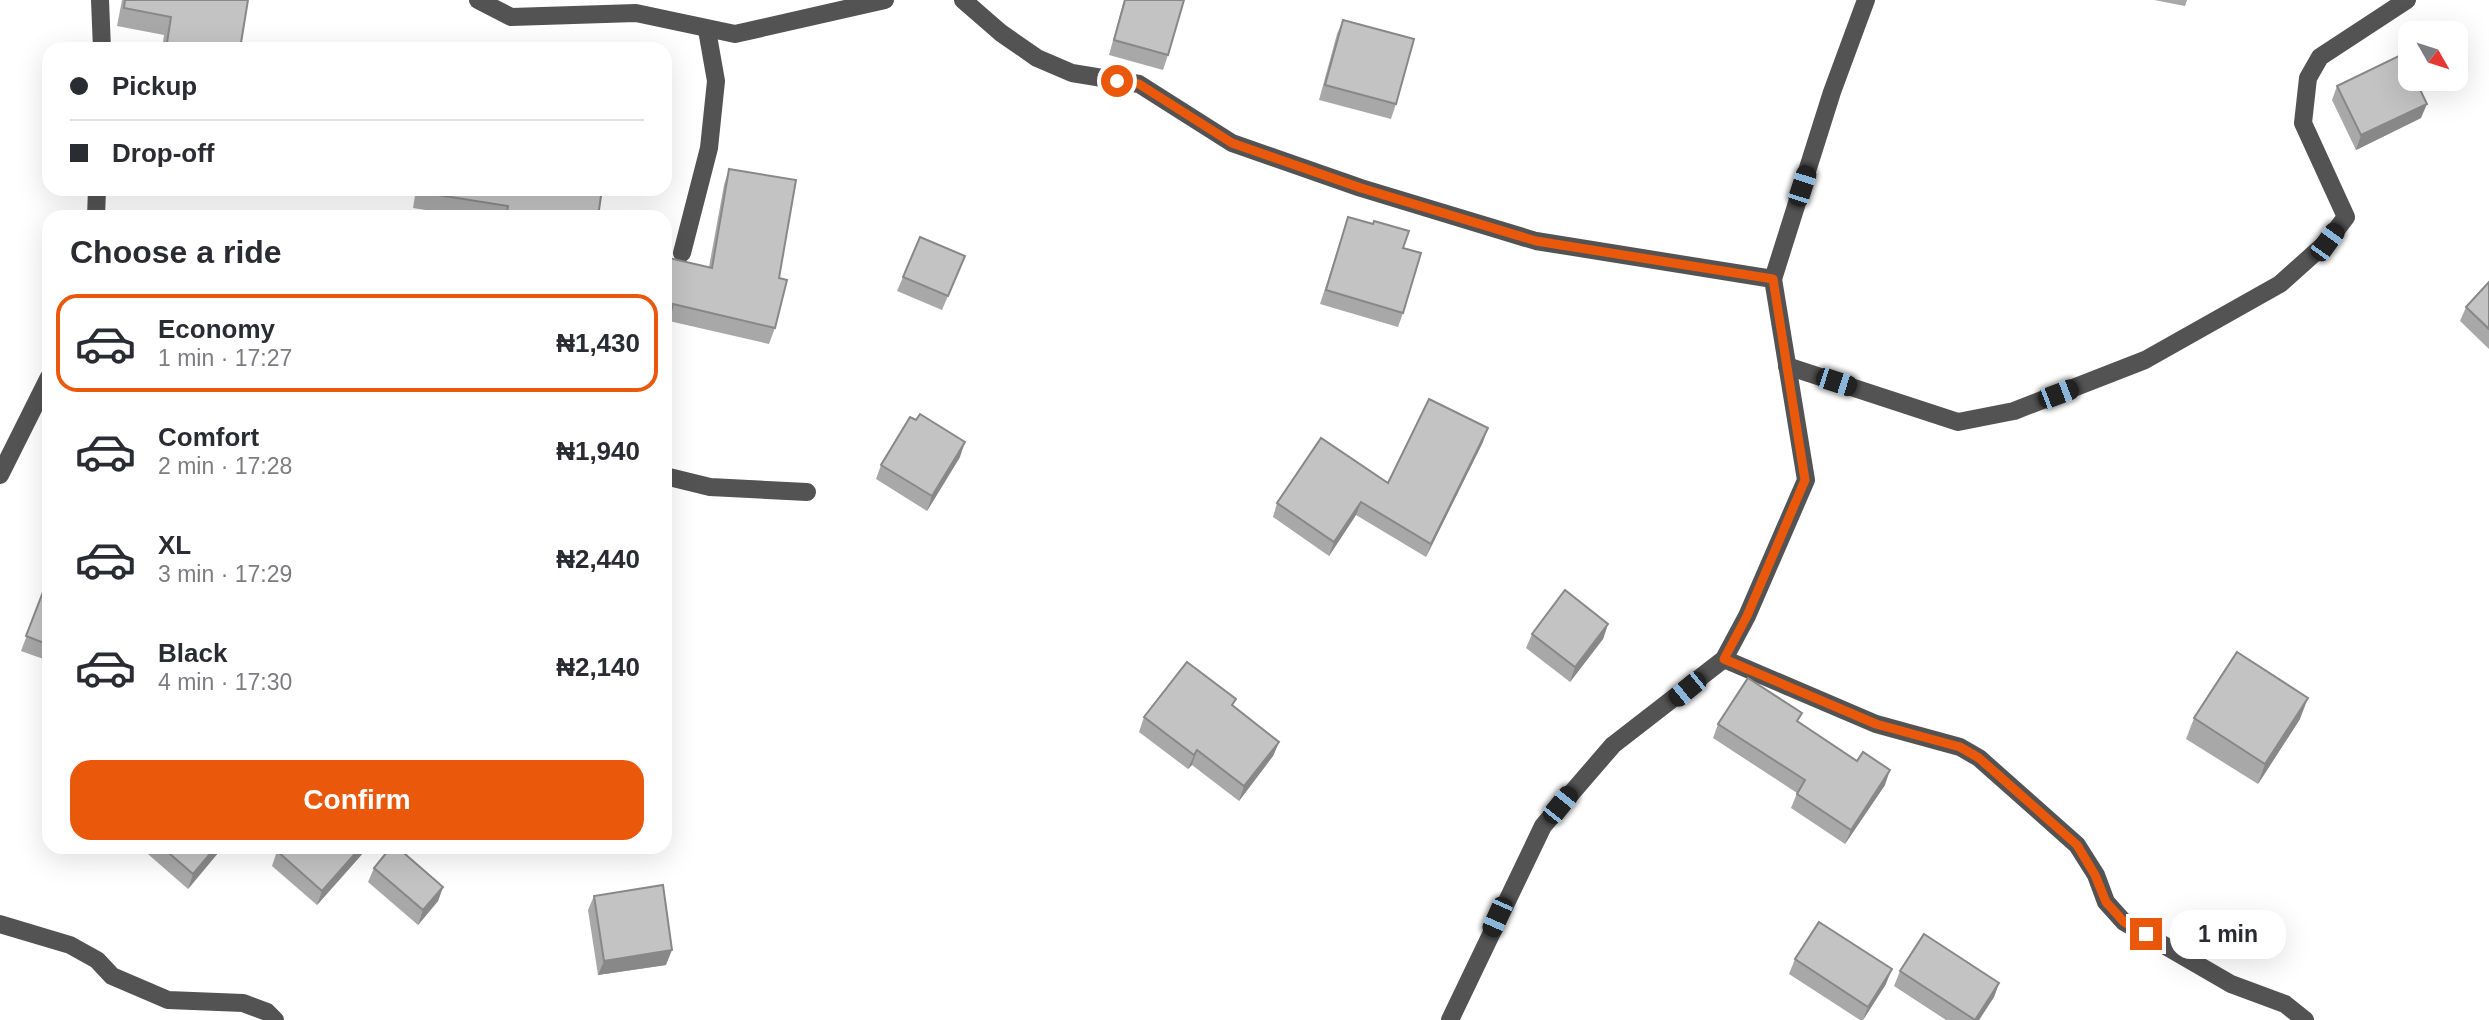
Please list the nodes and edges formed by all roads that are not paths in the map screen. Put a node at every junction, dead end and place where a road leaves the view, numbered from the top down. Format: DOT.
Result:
graph roads {
  1 [pos="100,0"];
  2 [pos="478,0"];
  3 [pos="885,0"];
  4 [pos="963,0"];
  5 [pos="1866,0"];
  6 [pos="2407,0"];
  7 [pos="707,30"];
  8 [pos="102,42"];
  9 [pos="682,253"];
  10 [pos="1773,279"];
  11 [pos="1787,366"];
  12 [pos="42,391"];
  13 [pos="42,413"];
  14 [pos="30,414"];
  15 [pos="0,475"];
  16 [pos="672,478"];
  17 [pos="807,492"];
  18 [pos="1724,659"];
  19 [pos="0,924"];
  20 [pos="275,1020"];
  21 [pos="1450,1020"];
  22 [pos="2305,1020"];
  1 -- 8 [label="street"];
  2 -- 7 [label="street"];
  3 -- 7 [label="street"];
  4 -- 10 [label="street"];
  5 -- 10 [label="street"];
  6 -- 11 [label="street"];
  7 -- 9 [label="street"];
  10 -- 11 [label="street"];
  11 -- 18 [label="street"];
  12 -- 14 [label="street"];
  13 -- 14 [label="street"];
  14 -- 15 [label="street"];
  16 -- 17 [label="street"];
  18 -- 21 [label="street"];
  18 -- 22 [label="street"];
  19 -- 20 [label="street"];
}
